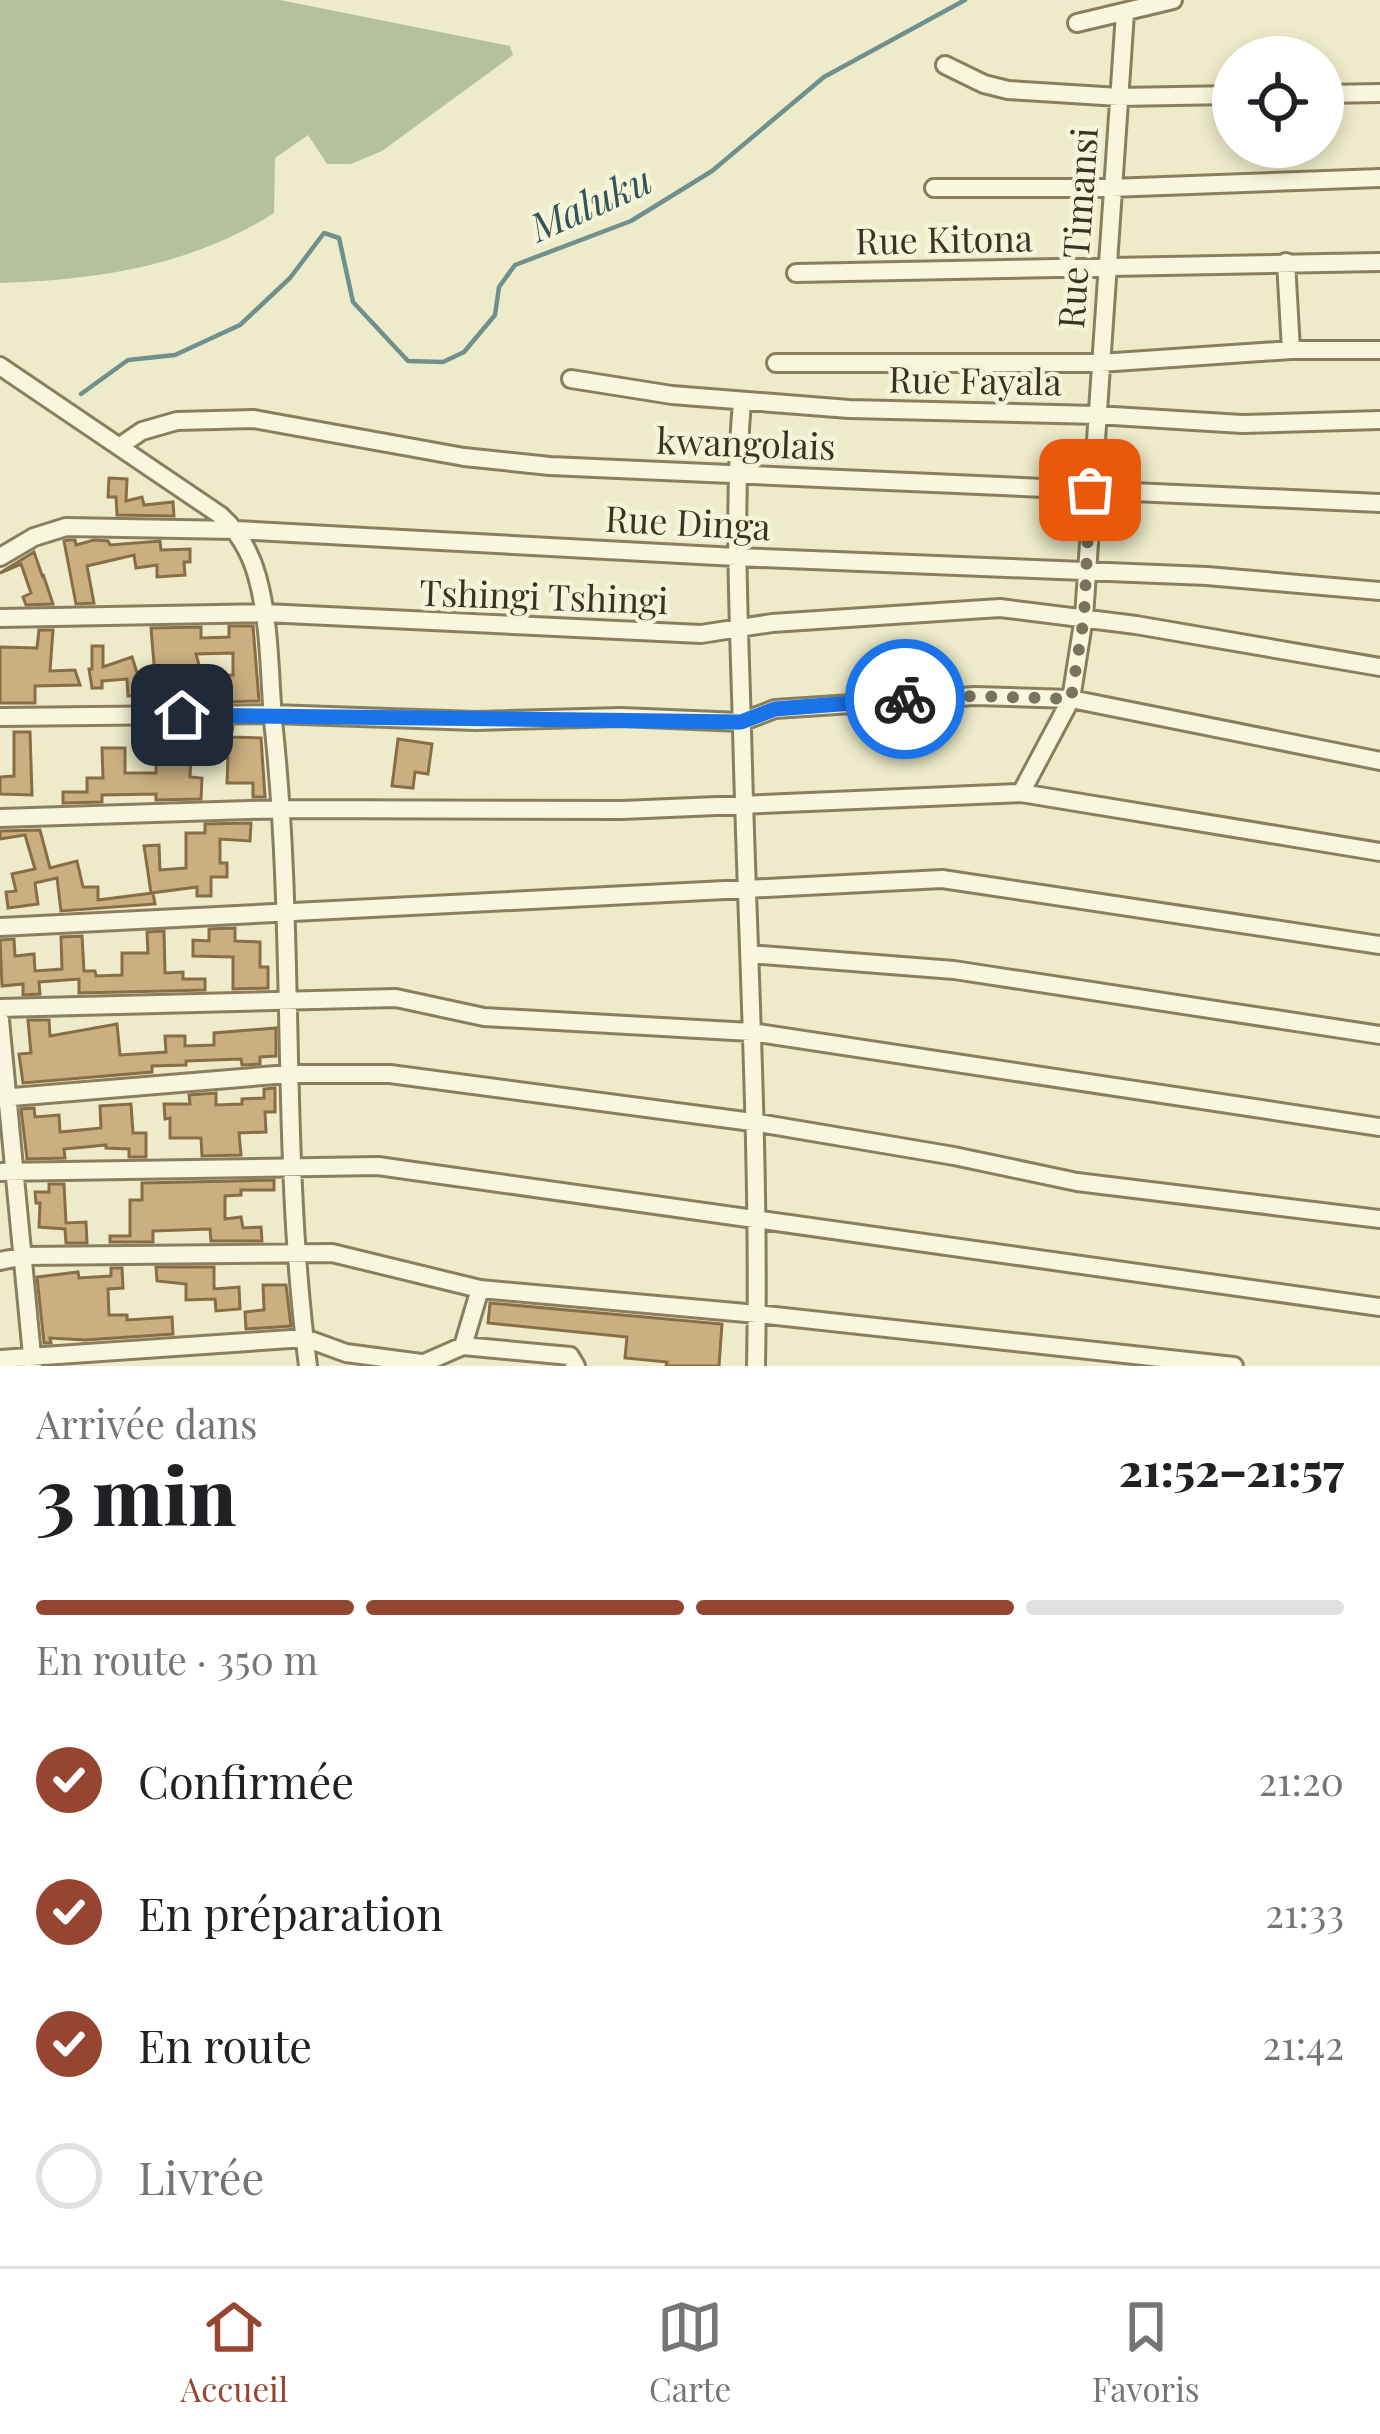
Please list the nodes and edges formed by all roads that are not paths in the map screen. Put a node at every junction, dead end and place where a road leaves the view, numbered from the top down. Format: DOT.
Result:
graph roads {
  1 [pos="1173,0"];
  2 [pos="1125,13"];
  3 [pos="1077,23"];
  4 [pos="945,65"];
  5 [pos="1380,93"];
  6 [pos="1344,94"];
  7 [pos="1212,95"];
  8 [pos="1120,97"];
  9 [pos="1380,178"];
  10 [pos="934,188"];
  11 [pos="1111,188"];
  12 [pos="1286,262"];
  13 [pos="1380,262"];
  14 [pos="1105,269"];
  15 [pos="796,273"];
  16 [pos="1291,350"];
  17 [pos="1380,350"];
  18 [pos="776,363"];
  19 [pos="1100,363"];
  20 [pos="0,365"];
  21 [pos="571,379"];
  22 [pos="742,401"];
  23 [pos="1097,415"];
  24 [pos="1380,420"];
  25 [pos="120,446"];
  26 [pos="736,472"];
  27 [pos="1090,490"];
  28 [pos="1380,503"];
  29 [pos="236,530"];
  30 [pos="0,557"];
  31 [pos="736,557"];
  32 [pos="1086,572"];
  33 [pos="1380,591"];
  34 [pos="265,614"];
  35 [pos="1084,617"];
  36 [pos="0,618"];
  37 [pos="736,629"];
  38 [pos="1380,667"];
  39 [pos="1071,699"];
  40 [pos="272,714"];
  41 [pos="0,717"];
  42 [pos="741,722"];
  43 [pos="1380,761"];
  44 [pos="1021,793"];
  45 [pos="743,803"];
  46 [pos="282,808"];
  47 [pos="0,818"];
  48 [pos="1380,852"];
  49 [pos="746,886"];
  50 [pos="286,912"];
  51 [pos="0,927"];
  52 [pos="1380,945"];
  53 [pos="749,955"];
  54 [pos="287,1000"];
  55 [pos="0,1008"];
  56 [pos="0,1020"];
  57 [pos="751,1032"];
  58 [pos="1380,1035"];
  59 [pos="288,1074"];
  60 [pos="3,1097"];
  61 [pos="752,1122"];
  62 [pos="1380,1127"];
  63 [pos="290,1165"];
  64 [pos="7,1170"];
  65 [pos="1380,1219"];
  66 [pos="756,1220"];
  67 [pos="25,1256"];
  68 [pos="298,1256"];
  69 [pos="0,1261"];
  70 [pos="480,1289"];
  71 [pos="1380,1307"];
  72 [pos="757,1314"];
  73 [pos="305,1338"];
  74 [pos="463,1346"];
  75 [pos="0,1359"];
  76 [pos="33,1361"];
  77 [pos="419,1364"];
  78 [pos="308,1366"];
  79 [pos="576,1366"];
  80 [pos="756,1366"];
  81 [pos="1234,1366"];
  1 -- 2 [label="street"];
  2 -- 3 [label="street"];
  2 -- 8 [label="street, Rue Timansi"];
  4 -- 8 [label="street"];
  5 -- 6 [label="street"];
  7 -- 8 [label="street"];
  8 -- 11 [label="street, Rue Timansi"];
  9 -- 11 [label="street"];
  10 -- 11 [label="street"];
  11 -- 14 [label="street, Rue Timansi"];
  12 -- 13 [label="street, Rue Kitona"];
  12 -- 14 [label="street, Rue Kitona"];
  12 -- 16 [label="street"];
  14 -- 15 [label="street, Rue Kitona"];
  14 -- 19 [label="street, Rue Timansi"];
  16 -- 17 [label="street"];
  16 -- 19 [label="street"];
  18 -- 19 [label="street"];
  19 -- 23 [label="street, Rue Timansi"];
  20 -- 25 [label="street"];
  21 -- 22 [label="street, Rue Fayala"];
  22 -- 23 [label="street, Rue Fayala"];
  22 -- 26 [label="street"];
  23 -- 24 [label="street, Rue Fayala"];
  23 -- 27 [label="street, Rue Timansi"];
  25 -- 26 [label="street, kwangolais"];
  25 -- 29 [label="street"];
  26 -- 27 [label="street, kwangolais"];
  26 -- 31 [label="street"];
  27 -- 28 [label="street, kwangolais"];
  27 -- 32 [label="street, Rue Timansi"];
  29 -- 30 [label="street, Rue Dinga"];
  29 -- 31 [label="street, Rue Dinga"];
  29 -- 34 [label="street"];
  31 -- 32 [label="street, Rue Dinga"];
  31 -- 37 [label="street"];
  32 -- 33 [label="street, Rue Dinga"];
  32 -- 35 [label="street, Rue Timansi"];
  34 -- 36 [label="street, Tshingi Tshingi"];
  34 -- 37 [label="street, Tshingi Tshingi"];
  34 -- 40 [label="street"];
  35 -- 37 [label="street, Tshingi Tshingi"];
  35 -- 38 [label="street, Tshingi Tshingi"];
  35 -- 39 [label="street, Rue Timansi"];
  37 -- 42 [label="street"];
  39 -- 42 [label="street"];
  39 -- 43 [label="street"];
  39 -- 44 [label="street, Rue Timansi"];
  40 -- 41 [label="street"];
  40 -- 42 [label="street"];
  40 -- 46 [label="street"];
  42 -- 45 [label="street"];
  44 -- 45 [label="street"];
  44 -- 48 [label="street"];
  45 -- 46 [label="street"];
  45 -- 49 [label="street"];
  46 -- 47 [label="street"];
  46 -- 50 [label="street"];
  49 -- 50 [label="street"];
  49 -- 52 [label="street"];
  49 -- 53 [label="street"];
  50 -- 51 [label="street"];
  50 -- 54 [label="street"];
  53 -- 57 [label="street"];
  53 -- 58 [label="street"];
  54 -- 55 [label="street"];
  54 -- 57 [label="street"];
  54 -- 59 [label="street"];
  56 -- 60 [label="street"];
  57 -- 61 [label="street"];
  57 -- 62 [label="street"];
  59 -- 60 [label="street"];
  59 -- 61 [label="street"];
  59 -- 63 [label="street"];
  60 -- 64 [label="street"];
  61 -- 65 [label="street"];
  61 -- 66 [label="street"];
  63 -- 64 [label="street"];
  63 -- 66 [label="street"];
  63 -- 68 [label="street"];
  64 -- 67 [label="street"];
  66 -- 71 [label="street"];
  66 -- 72 [label="street"];
  67 -- 68 [label="street"];
  67 -- 69 [label="street"];
  67 -- 76 [label="street"];
  68 -- 70 [label="street"];
  68 -- 73 [label="street"];
  70 -- 72 [label="street"];
  70 -- 74 [label="street"];
  72 -- 80 [label="street"];
  72 -- 81 [label="street"];
  73 -- 76 [label="street"];
  73 -- 77 [label="street"];
  73 -- 78 [label="street"];
  74 -- 77 [label="street"];
  74 -- 79 [label="street"];
  75 -- 76 [label="street"];
}
